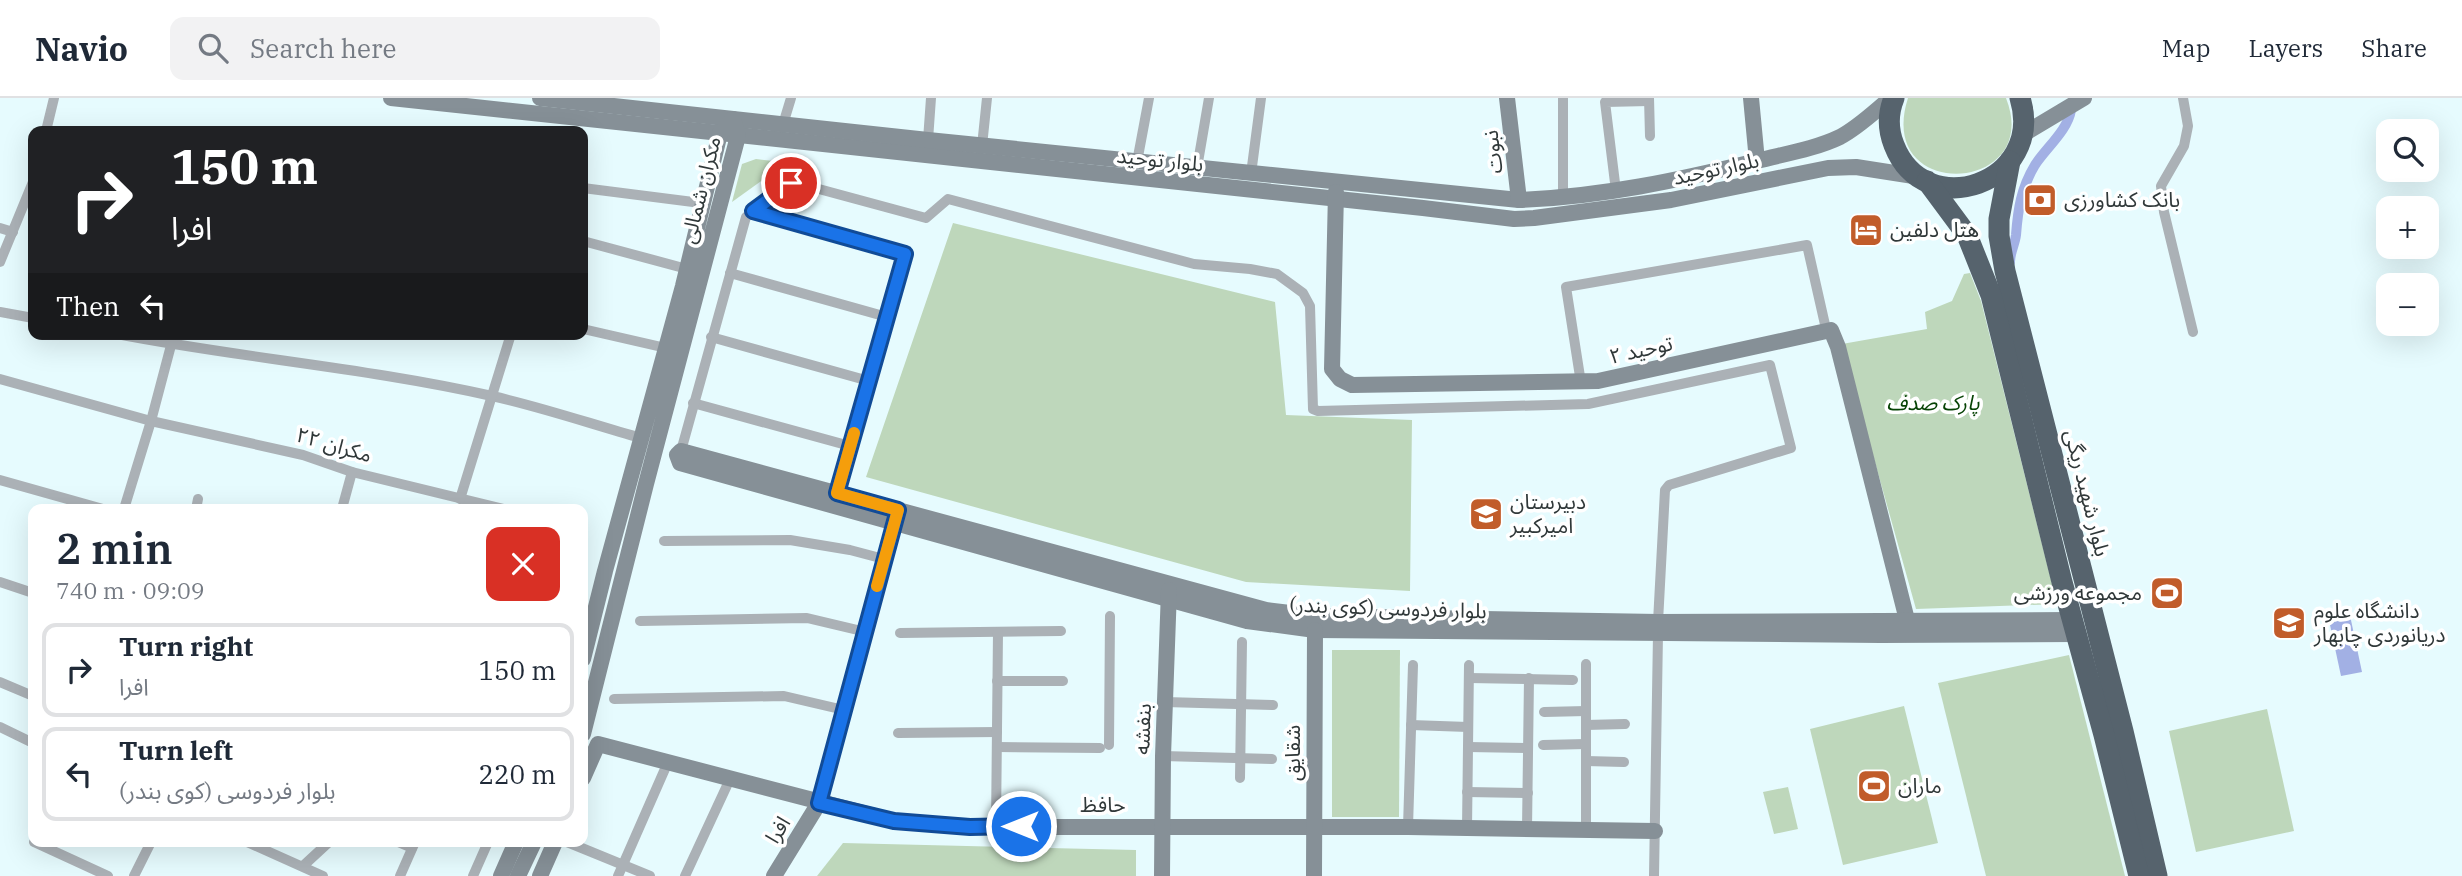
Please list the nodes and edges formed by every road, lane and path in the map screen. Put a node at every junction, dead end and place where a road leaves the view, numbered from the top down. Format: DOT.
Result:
graph roads {
  1 [pos="54,98"];
  2 [pos="391,98"];
  3 [pos="540,98"];
  4 [pos="791,98"];
  5 [pos="931,98"];
  6 [pos="986,98"];
  7 [pos="1149,98"];
  8 [pos="1209,98"];
  9 [pos="1261,98"];
  10 [pos="1507,98"];
  11 [pos="1563,98"];
  12 [pos="1751,98"];
  13 [pos="1892,98"];
  14 [pos="2084,98"];
  15 [pos="2183,98"];
  16 [pos="1649,99"];
  17 [pos="2025,102"];
  18 [pos="733,120"];
  19 [pos="47,126"];
  20 [pos="780,132"];
  21 [pos="720,133"];
  22 [pos="2022,135"];
  23 [pos="738,136"];
  24 [pos="1650,136"];
  25 [pos="928,140"];
  26 [pos="982,146"];
  27 [pos="1757,161"];
  28 [pos="2010,161"];
  29 [pos="1137,162"];
  30 [pos="1197,168"];
  31 [pos="1251,174"];
  32 [pos="1924,179"];
  33 [pos="1337,183"];
  34 [pos="588,189"];
  35 [pos="1616,191"];
  36 [pos="28,194"];
  37 [pos="1563,199"];
  38 [pos="1336,200"];
  39 [pos="1519,200"];
  40 [pos="701,203"];
  41 [pos="719,208"];
  42 [pos="753,211"];
  43 [pos="0,228"];
  44 [pos="13,232"];
  45 [pos="588,242"];
  46 [pos="0,262"];
  47 [pos="687,269"];
  48 [pos="730,273"];
  49 [pos="0,312"];
  50 [pos="28,317"];
  51 [pos="887,317"];
  52 [pos="1826,329"];
  53 [pos="588,330"];
  54 [pos="2193,332"];
  55 [pos="711,337"];
  56 [pos="173,340"];
  57 [pos="179,340"];
  58 [pos="509,340"];
  59 [pos="666,348"];
  60 [pos="0,379"];
  61 [pos="869,381"];
  62 [pos="1581,383"];
  63 [pos="493,396"];
  64 [pos="693,403"];
  65 [pos="151,421"];
  66 [pos="641,438"];
  67 [pos="850,446"];
  68 [pos="680,457"];
  69 [pos="352,471"];
  70 [pos="0,480"];
  71 [pos="837,493"];
  72 [pos="460,499"];
  73 [pos="85,504"];
  74 [pos="126,504"];
  75 [pos="343,504"];
  76 [pos="482,504"];
  77 [pos="896,517"];
  78 [pos="664,541"];
  79 [pos="884,559"];
  80 [pos="0,583"];
  81 [pos="28,591"];
  82 [pos="1169,592"];
  83 [pos="1110,616"];
  84 [pos="1907,620"];
  85 [pos="640,621"];
  86 [pos="588,622"];
  87 [pos="1315,623"];
  88 [pos="2066,627"];
  89 [pos="1658,628"];
  90 [pos="1937,628"];
  91 [pos="1061,631"];
  92 [pos="866,632"];
  93 [pos="998,632"];
  94 [pos="900,633"];
  95 [pos="1242,642"];
  96 [pos="1586,664"];
  97 [pos="1413,665"];
  98 [pos="1469,665"];
  99 [pos="1469,678"];
  100 [pos="1529,678"];
  101 [pos="1573,680"];
  102 [pos="997,681"];
  103 [pos="1063,681"];
  104 [pos="0,682"];
  105 [pos="28,694"];
  106 [pos="614,699"];
  107 [pos="1165,702"];
  108 [pos="1241,704"];
  109 [pos="1273,705"];
  110 [pos="844,710"];
  111 [pos="1586,711"];
  112 [pos="1544,712"];
  113 [pos="588,714"];
  114 [pos="1625,724"];
  115 [pos="1411,725"];
  116 [pos="1586,725"];
  117 [pos="1468,726"];
  118 [pos="0,727"];
  119 [pos="997,732"];
  120 [pos="898,733"];
  121 [pos="28,741"];
  122 [pos="1586,744"];
  123 [pos="1543,745"];
  124 [pos="997,747"];
  125 [pos="1468,747"];
  126 [pos="1528,748"];
  127 [pos="1163,756"];
  128 [pos="1240,758"];
  129 [pos="1272,759"];
  130 [pos="1586,761"];
  131 [pos="668,762"];
  132 [pos="1624,762"];
  133 [pos="588,767"];
  134 [pos="1240,778"];
  135 [pos="730,779"];
  136 [pos="1467,792"];
  137 [pos="1528,793"];
  138 [pos="819,803"];
  139 [pos="996,826"];
  140 [pos="1162,826"];
  141 [pos="1314,827"];
  142 [pos="1408,827"];
  143 [pos="1466,829"];
  144 [pos="1527,829"];
  145 [pos="1586,830"];
  146 [pos="1655,831"];
  147 [pos="46,847"];
  148 [pos="148,847"];
  149 [pos="259,847"];
  150 [pos="324,847"];
  151 [pos="412,847"];
  152 [pos="486,847"];
  153 [pos="514,847"];
  154 [pos="532,847"];
  155 [pos="553,847"];
  156 [pos="576,847"];
  157 [pos="303,866"];
  158 [pos="620,871"];
  159 [pos="108,876"];
  160 [pos="134,876"];
  161 [pos="323,876"];
  162 [pos="400,876"];
  163 [pos="473,876"];
  164 [pos="501,876"];
  165 [pos="519,876"];
  166 [pos="540,876"];
  167 [pos="650,876"];
  168 [pos="685,876"];
  169 [pos="774,876"];
  170 [pos="1162,876"];
  171 [pos="1314,876"];
  172 [pos="1654,876"];
  173 [pos="2138,876"];
  174 [pos="2157,876"];
  1 -- 19 [label="street"];
  2 -- 21 [label="street, بلوار توحید"];
  3 -- 18 [label="street, بلوار توحید"];
  4 -- 20 [label="street"];
  5 -- 25 [label="street"];
  6 -- 26 [label="street"];
  7 -- 29 [label="street"];
  8 -- 30 [label="street"];
  9 -- 31 [label="street"];
  10 -- 39 [label="street, نبوت"];
  11 -- 37 [label="street"];
  12 -- 27 [label="street"];
  13 -- 27 [label="street, بلوار توحید"];
  13 -- 32 [label="highway"];
  14 -- 22 [label="street"];
  15 -- 54 [label="street"];
  16 -- 24 [label="street"];
  16 -- 35 [label="street"];
  17 -- 22 [label="highway"];
  18 -- 20 [label="street, بلوار توحید"];
  18 -- 21 [label="street, مکران شمالی"];
  18 -- 23 [label="street, مکران شمالی"];
  20 -- 23 [label="street, بلوار توحید"];
  20 -- 25 [label="street, بلوار توحید"];
  20 -- 38 [label="street, بلوار توحید"];
  21 -- 23 [label="street, بلوار توحید"];
  21 -- 40 [label="street, مکران شمالی"];
  22 -- 28 [label="highway"];
  23 -- 41 [label="street, مکران شمالی"];
  25 -- 26 [label="street, بلوار توحید"];
  26 -- 29 [label="street, بلوار توحید"];
  27 -- 35 [label="street, بلوار توحید"];
  28 -- 32 [label="highway"];
  28 -- 174 [label="highway, بلوار شهید ریگی"];
  29 -- 30 [label="street, بلوار توحید"];
  30 -- 31 [label="street, بلوار توحید"];
  31 -- 33 [label="street, بلوار توحید"];
  32 -- 38 [label="street, بلوار توحید"];
  32 -- 88 [label="highway"];
  33 -- 38 [label="street, توحید ۲"];
  33 -- 39 [label="street, بلوار توحید"];
  34 -- 40 [label="street"];
  35 -- 37 [label="street, بلوار توحید"];
  36 -- 44 [label="street"];
  37 -- 39 [label="street, بلوار توحید"];
  38 -- 62 [label="street, توحید ۲"];
  40 -- 41 [label="street"];
  40 -- 47 [label="street, مکران شمالی"];
  41 -- 113 [label="street, مکران شمالی"];
  42 -- 48 [label="street"];
  42 -- 51 [label="street"];
  42 -- 89 [label="street"];
  43 -- 44 [label="street"];
  44 -- 46 [label="street"];
  45 -- 47 [label="street"];
  47 -- 59 [label="street, مکران شمالی"];
  48 -- 51 [label="street"];
  48 -- 55 [label="street"];
  49 -- 50 [label="street"];
  51 -- 61 [label="street"];
  52 -- 62 [label="street, توحید ۲"];
  52 -- 62 [label="street"];
  52 -- 84 [label="street"];
  53 -- 59 [label="street"];
  55 -- 61 [label="street"];
  55 -- 64 [label="street"];
  56 -- 65 [label="street"];
  57 -- 63 [label="street"];
  58 -- 63 [label="street"];
  59 -- 66 [label="street, مکران شمالی"];
  60 -- 65 [label="street, مکران ۲۲"];
  61 -- 67 [label="street"];
  63 -- 66 [label="street"];
  63 -- 72 [label="street"];
  64 -- 67 [label="street"];
  64 -- 68 [label="street"];
  65 -- 69 [label="street, مکران ۲۲"];
  65 -- 74 [label="street"];
  66 -- 86 [label="street, مکران شمالی"];
  67 -- 71 [label="street"];
  68 -- 71 [label="street, بلوار فردوسی (کوی بندر)"];
  68 -- 77 [label="street, بلوار فردوسی (کوی بندر)"];
  69 -- 72 [label="street, مکران ۲۲"];
  69 -- 75 [label="street"];
  70 -- 73 [label="street"];
  71 -- 77 [label="street, بلوار فردوسی (کوی بندر)"];
  72 -- 76 [label="street, مکران ۲۲"];
  77 -- 79 [label="street, افرا"];
  77 -- 82 [label="street, بلوار فردوسی (کوی بندر)"];
  78 -- 79 [label="street"];
  79 -- 92 [label="street, افرا"];
  80 -- 81 [label="street"];
  82 -- 87 [label="street, بلوار فردوسی (کوی بندر)"];
  82 -- 107 [label="street, بنفشه"];
  83 -- 124 [label="street"];
  84 -- 89 [label="street, بلوار فردوسی (کوی بندر)"];
  84 -- 90 [label="street, بلوار فردوسی (کوی بندر)"];
  85 -- 92 [label="street"];
  87 -- 89 [label="street, بلوار فردوسی (کوی بندر)"];
  87 -- 141 [label="street, شقایق"];
  88 -- 90 [label="street, بلوار فردوسی (کوی بندر)"];
  88 -- 173 [label="highway"];
  89 -- 90 [label="street, بلوار فردوسی (کوی بندر)"];
  89 -- 146 [label="street"];
  91 -- 93 [label="street"];
  92 -- 110 [label="street, افرا"];
  93 -- 94 [label="street"];
  93 -- 102 [label="street"];
  95 -- 108 [label="street"];
  96 -- 111 [label="street"];
  97 -- 115 [label="street"];
  98 -- 99 [label="street"];
  99 -- 100 [label="street"];
  99 -- 117 [label="street"];
  100 -- 101 [label="street"];
  100 -- 126 [label="street"];
  102 -- 103 [label="street"];
  102 -- 119 [label="street"];
  104 -- 105 [label="street"];
  106 -- 110 [label="street"];
  107 -- 108 [label="street"];
  107 -- 127 [label="street, بنفشه"];
  108 -- 109 [label="street"];
  108 -- 128 [label="street"];
  110 -- 138 [label="street, افرا"];
  111 -- 112 [label="street"];
  111 -- 116 [label="street"];
  114 -- 116 [label="street"];
  115 -- 117 [label="street"];
  115 -- 142 [label="street"];
  116 -- 122 [label="street"];
  117 -- 125 [label="street"];
  118 -- 121 [label="street"];
  119 -- 120 [label="street"];
  119 -- 124 [label="street"];
  122 -- 123 [label="street"];
  122 -- 130 [label="street"];
  124 -- 139 [label="street"];
  125 -- 126 [label="street"];
  125 -- 136 [label="street"];
  126 -- 137 [label="street"];
  127 -- 128 [label="street"];
  127 -- 140 [label="street, بنفشه"];
  128 -- 129 [label="street"];
  128 -- 134 [label="street"];
  130 -- 132 [label="street"];
  130 -- 145 [label="street"];
  131 -- 133 [label="street, حافظ"];
  131 -- 135 [label="street, حافظ"];
  131 -- 158 [label="street"];
  135 -- 138 [label="street, حافظ"];
  135 -- 168 [label="street"];
  136 -- 137 [label="street"];
  136 -- 143 [label="street"];
  137 -- 144 [label="street"];
  138 -- 139 [label="street, حافظ"];
  138 -- 169 [label="street, افرا"];
  139 -- 140 [label="street, حافظ"];
  140 -- 141 [label="street, حافظ"];
  140 -- 170 [label="street, بنفشه"];
  141 -- 142 [label="street, حافظ"];
  141 -- 171 [label="street, شقایق"];
  142 -- 143 [label="street, حافظ"];
  143 -- 144 [label="street, حافظ"];
  144 -- 145 [label="street, حافظ"];
  145 -- 146 [label="street, حافظ"];
  146 -- 172 [label="street"];
  147 -- 159 [label="street"];
  148 -- 160 [label="street"];
  149 -- 157 [label="street"];
  150 -- 157 [label="street"];
  151 -- 162 [label="street"];
  152 -- 163 [label="street"];
  153 -- 164 [label="street"];
  154 -- 165 [label="street"];
  155 -- 166 [label="street"];
  156 -- 158 [label="street"];
  157 -- 161 [label="street"];
  158 -- 167 [label="street"];
}
